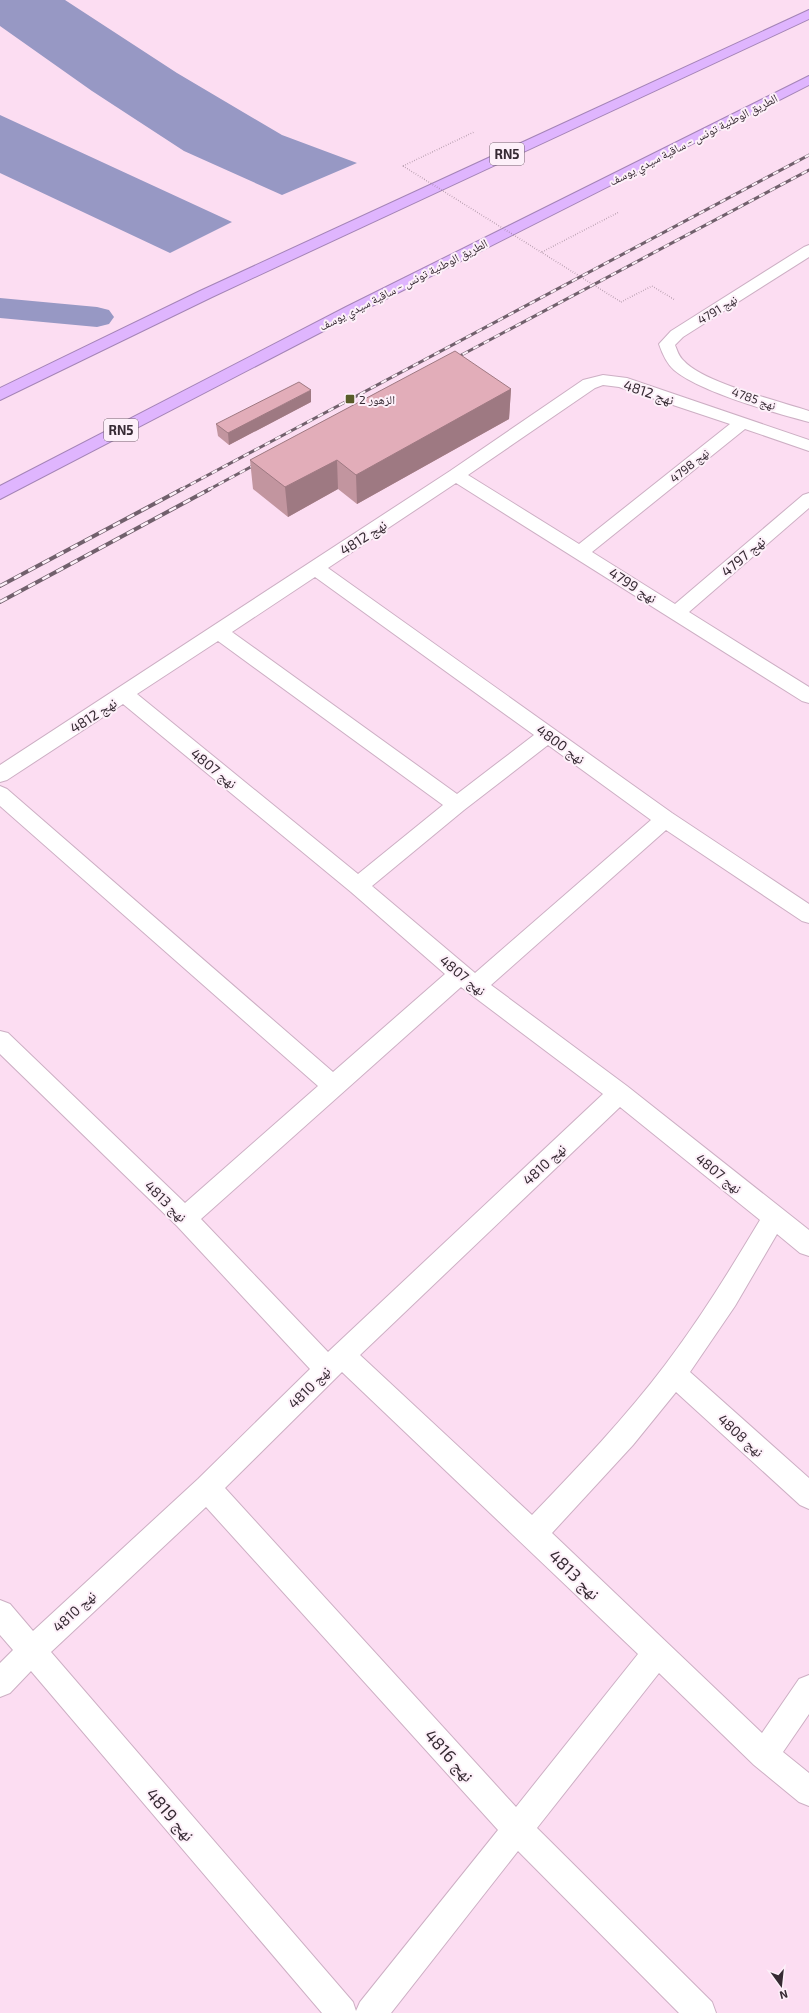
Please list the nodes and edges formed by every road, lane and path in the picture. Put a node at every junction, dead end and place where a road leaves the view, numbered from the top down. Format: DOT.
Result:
graph roads {
  1 [pos="809,14"];
  2 [pos="809,80"];
  3 [pos="474,132"];
  4 [pos="619,212"];
  5 [pos="809,250"];
  6 [pos="542,252"];
  7 [pos="672,305"];
  8 [pos="699,379"];
  9 [pos="0,395"];
  10 [pos="809,417"];
  11 [pos="743,422"];
  12 [pos="809,446"];
  13 [pos="456,475"];
  14 [pos="0,492"];
  15 [pos="809,499"];
  16 [pos="581,552"];
  17 [pos="315,568"];
  18 [pos="677,612"];
  19 [pos="219,632"];
  20 [pos="125,695"];
  21 [pos="809,696"];
  22 [pos="548,734"];
  23 [pos="0,776"];
  24 [pos="0,794"];
  25 [pos="457,805"];
  26 [pos="665,819"];
  27 [pos="358,886"];
  28 [pos="809,916"];
  29 [pos="467,980"];
  30 [pos="0,1040"];
  31 [pos="333,1086"];
  32 [pos="619,1093"];
  33 [pos="185,1218"];
  34 [pos="774,1218"];
  35 [pos="809,1245"];
  36 [pos="334,1362"];
  37 [pos="674,1374"];
  38 [pos="207,1488"];
  39 [pos="809,1496"];
  40 [pos="533,1534"];
  41 [pos="0,1614"];
  42 [pos="31,1651"];
  43 [pos="657,1653"];
  44 [pos="0,1683"];
  45 [pos="809,1689"];
  46 [pos="764,1755"];
  47 [pos="809,1792"];
  48 [pos="517,1829"];
  49 [pos="342,2013"];
  50 [pos="371,2013"];
  51 [pos="701,2013"];
  1 -- 9 [label="highway, RN5"];
  2 -- 14 [label="highway, الطريق الوطنية تونس - ساقية سيدي يوسف / RN5"];
  3 -- 6 [label="path, bridge"];
  4 -- 6 [label="path"];
  5 -- 8 [label="street, نهج 4791"];
  6 -- 7 [label="path, bridge"];
  8 -- 10 [label="street, نهج 4785"];
  11 -- 12 [label="street"];
  11 -- 13 [label="street, نهج 4812"];
  11 -- 16 [label="street, نهج 4798"];
  13 -- 16 [label="street, نهج 4799"];
  13 -- 17 [label="street, نهج 4812"];
  15 -- 18 [label="street, نهج 4797"];
  16 -- 18 [label="street, نهج 4799"];
  17 -- 19 [label="street, نهج 4812"];
  17 -- 22 [label="street, نهج 4800"];
  18 -- 21 [label="street, نهج 4799"];
  19 -- 20 [label="street, نهج 4812"];
  19 -- 25 [label="street"];
  20 -- 23 [label="street, نهج 4812"];
  20 -- 27 [label="street, نهج 4807"];
  22 -- 25 [label="street"];
  22 -- 26 [label="street, نهج 4800"];
  24 -- 31 [label="street"];
  25 -- 27 [label="street"];
  26 -- 28 [label="street, نهج 4800"];
  26 -- 29 [label="street"];
  27 -- 29 [label="street, نهج 4807"];
  29 -- 31 [label="street"];
  29 -- 32 [label="street, نهج 4807"];
  30 -- 33 [label="street, نهج 4813"];
  31 -- 33 [label="street"];
  32 -- 34 [label="street, نهج 4807"];
  32 -- 36 [label="street, نهج 4810"];
  33 -- 36 [label="street, نهج 4813"];
  34 -- 35 [label="street, نهج 4807"];
  34 -- 37 [label="street"];
  36 -- 38 [label="street, نهج 4810"];
  36 -- 40 [label="street, نهج 4813"];
  37 -- 39 [label="street, نهج 4808"];
  37 -- 40 [label="street"];
  38 -- 42 [label="street, نهج 4810"];
  38 -- 48 [label="street, نهج 4816"];
  40 -- 43 [label="street, نهج 4813"];
  41 -- 42 [label="street, نهج 4819"];
  42 -- 44 [label="street, نهج 4810"];
  42 -- 49 [label="street, نهج 4819"];
  43 -- 46 [label="street, نهج 4813"];
  43 -- 48 [label="street"];
  45 -- 46 [label="street"];
  46 -- 47 [label="street, نهج 4813"];
  48 -- 50 [label="street"];
  48 -- 51 [label="street, نهج 4816"];
}
